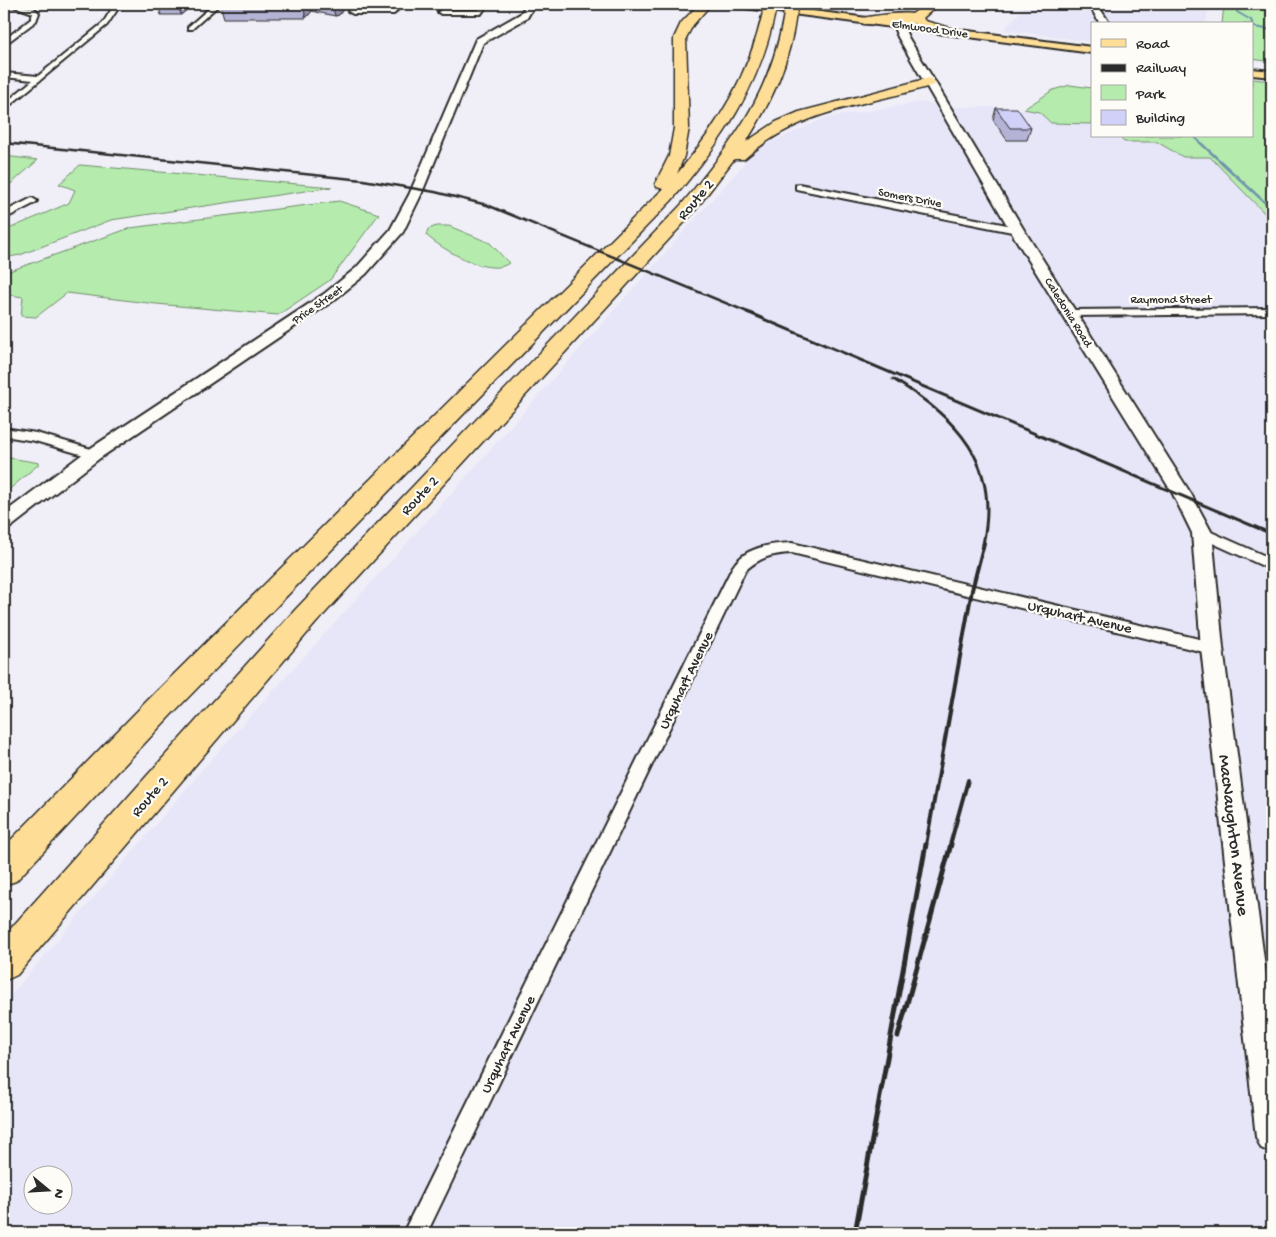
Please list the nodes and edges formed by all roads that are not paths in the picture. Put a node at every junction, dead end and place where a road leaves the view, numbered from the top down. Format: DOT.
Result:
graph roads {
  1 [pos="11,4"];
  2 [pos="113,4"];
  3 [pos="217,4"];
  4 [pos="355,4"];
  5 [pos="399,4"];
  6 [pos="446,4"];
  7 [pos="485,4"];
  8 [pos="531,4"];
  9 [pos="738,4"];
  10 [pos="921,4"];
  11 [pos="933,4"];
  12 [pos="1093,4"];
  13 [pos="701,5"];
  14 [pos="782,8"];
  15 [pos="864,20"];
  16 [pos="1104,22"];
  17 [pos="907,24"];
  18 [pos="190,28"];
  19 [pos="943,30"];
  20 [pos="4,43"];
  21 [pos="1045,44"];
  22 [pos="1091,44"];
  23 [pos="1091,50"];
  24 [pos="1254,72"];
  25 [pos="1272,74"];
  26 [pos="4,75"];
  27 [pos="39,78"];
  28 [pos="930,82"];
  29 [pos="908,89"];
  30 [pos="939,98"];
  31 [pos="4,108"];
  32 [pos="799,187"];
  33 [pos="702,191"];
  34 [pos="32,201"];
  35 [pos="4,216"];
  36 [pos="1017,230"];
  37 [pos="620,244"];
  38 [pos="1272,312"];
  39 [pos="1070,313"];
  40 [pos="4,432"];
  41 [pos="94,454"];
  42 [pos="4,522"];
  43 [pos="1202,534"];
  44 [pos="1272,565"];
  45 [pos="1212,648"];
  46 [pos="4,870"];
  47 [pos="4,963"];
  48 [pos="1272,1137"];
  49 [pos="415,1233"];
  1 -- 20 [label="street"];
  2 -- 27 [label="street"];
  3 -- 18 [label="street"];
  4 -- 5 [label="street"];
  6 -- 7 [label="street"];
  8 -- 41 [label="street, Price Street"];
  9 -- 15 [label="main road"];
  10 -- 17 [label="highway"];
  11 -- 17 [label="highway"];
  12 -- 16 [label="street"];
  13 -- 37 [label="highway"];
  14 -- 33 [label="highway, Route 2"];
  14 -- 37 [label="highway, Route 2"];
  15 -- 17 [label="highway"];
  15 -- 17 [label="main road"];
  17 -- 19 [label="highway"];
  17 -- 19 [label="main road, Elmwood Drive"];
  17 -- 28 [label="street, Caledonia Road"];
  19 -- 21 [label="main road, Elmwood Drive"];
  21 -- 22 [label="main road"];
  21 -- 23 [label="main road, Elmwood Drive"];
  24 -- 25 [label="main road"];
  26 -- 27 [label="street"];
  27 -- 31 [label="street"];
  28 -- 29 [label="highway"];
  28 -- 30 [label="street, Caledonia Road"];
  29 -- 30 [label="highway"];
  29 -- 33 [label="highway"];
  30 -- 36 [label="street, Caledonia Road"];
  32 -- 36 [label="street, Somers Drive"];
  33 -- 47 [label="highway, Route 2"];
  34 -- 35 [label="street"];
  36 -- 39 [label="street, Caledonia Road"];
  37 -- 46 [label="highway, Route 2"];
  38 -- 39 [label="street, Raymond Street"];
  39 -- 43 [label="street, Caledonia Road"];
  40 -- 41 [label="street"];
  41 -- 42 [label="street, Price Street"];
  43 -- 44 [label="street"];
  43 -- 45 [label="street, MacNaughton Avenue"];
  45 -- 48 [label="street, MacNaughton Avenue"];
  45 -- 49 [label="street, Urquhart Avenue"];
}
